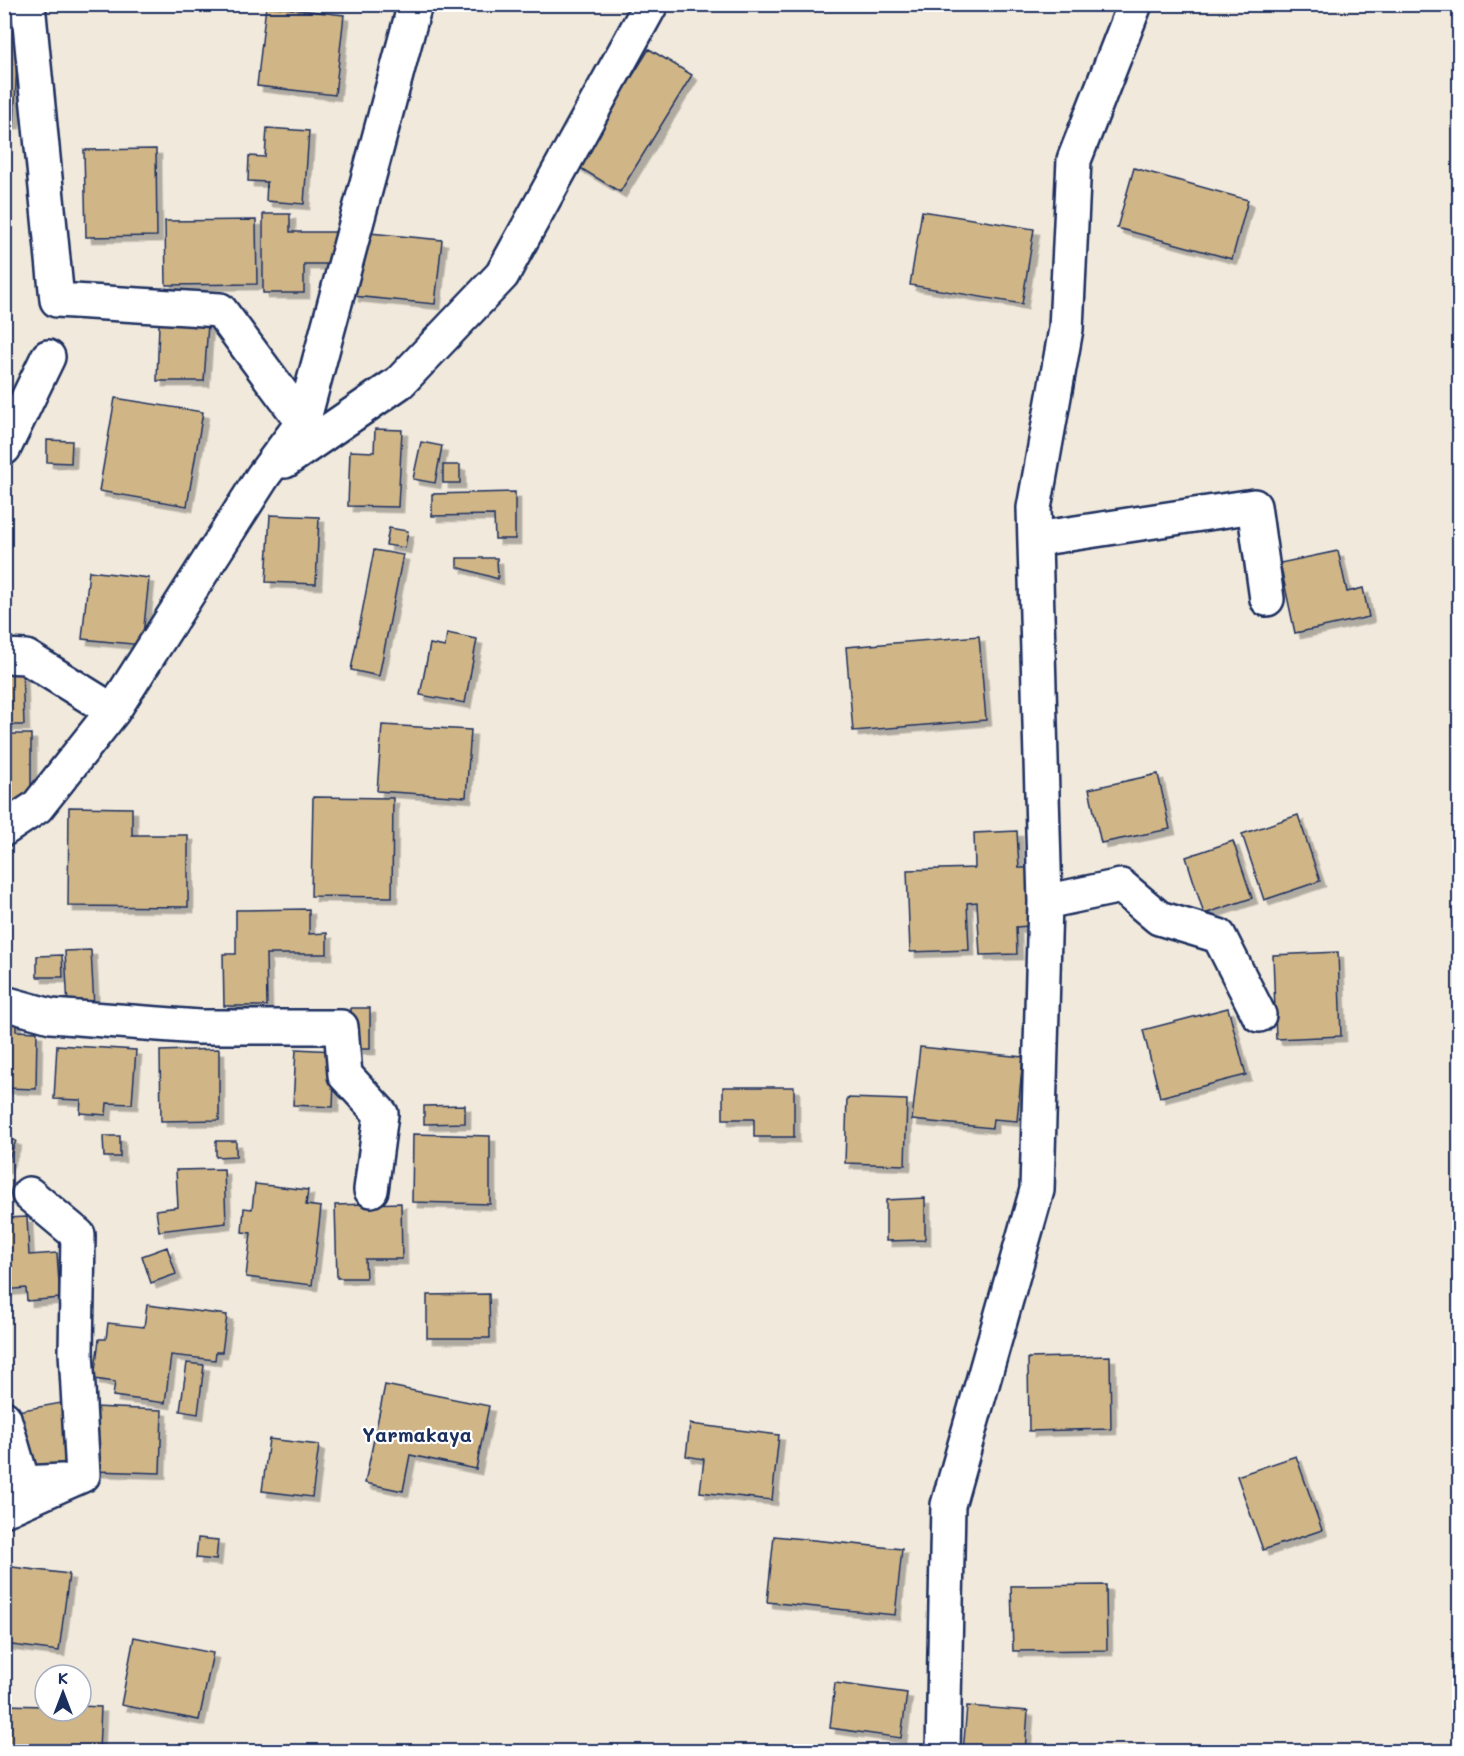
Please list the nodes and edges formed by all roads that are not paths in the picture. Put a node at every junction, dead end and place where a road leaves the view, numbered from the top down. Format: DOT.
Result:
graph roads {
  1 [pos="28,4"];
  2 [pos="415,4"];
  3 [pos="651,4"];
  4 [pos="1135,4"];
  5 [pos="48,357"];
  6 [pos="303,422"];
  7 [pos="4,448"];
  8 [pos="263,476"];
  9 [pos="1036,539"];
  10 [pos="1266,599"];
  11 [pos="4,656"];
  12 [pos="113,711"];
  13 [pos="4,829"];
  14 [pos="1045,902"];
  15 [pos="4,1003"];
  16 [pos="1259,1015"];
  17 [pos="371,1190"];
  18 [pos="30,1194"];
  19 [pos="4,1418"];
  20 [pos="64,1481"];
  21 [pos="4,1510"];
  22 [pos="944,1752"];
  1 -- 6 [label="street"];
  2 -- 6 [label="street"];
  3 -- 8 [label="street"];
  4 -- 9 [label="street"];
  5 -- 7 [label="street"];
  6 -- 8 [label="street"];
  8 -- 12 [label="street"];
  9 -- 10 [label="street"];
  9 -- 14 [label="street"];
  11 -- 12 [label="street"];
  12 -- 13 [label="street"];
  14 -- 16 [label="street"];
  14 -- 22 [label="street"];
  15 -- 17 [label="street"];
  18 -- 20 [label="street"];
  19 -- 20 [label="street"];
  20 -- 21 [label="street"];
}
